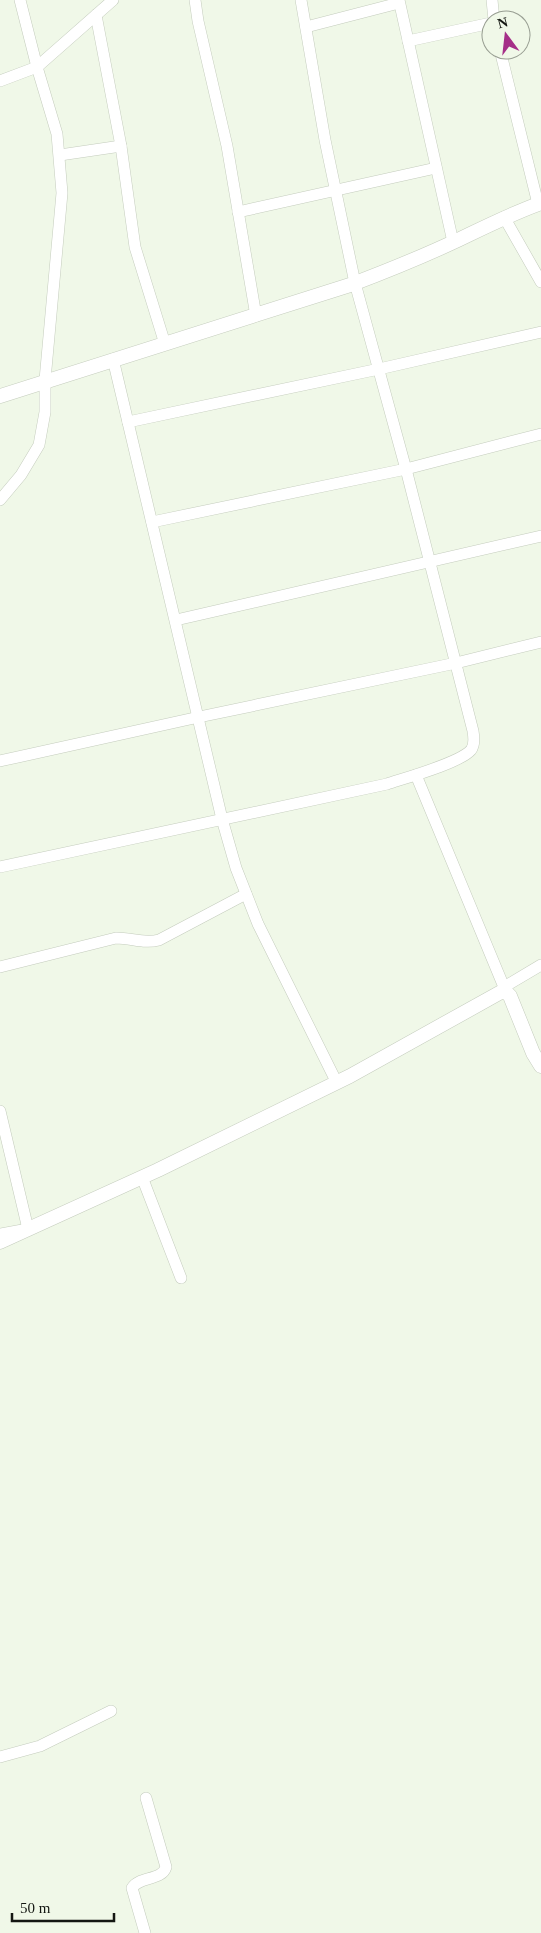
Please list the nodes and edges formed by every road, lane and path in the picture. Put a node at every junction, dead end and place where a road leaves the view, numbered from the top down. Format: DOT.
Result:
graph roads {
  1 [pos="20,0"];
  2 [pos="113,0"];
  3 [pos="195,0"];
  4 [pos="301,0"];
  5 [pos="399,2"];
  6 [pos="96,15"];
  7 [pos="481,25"];
  8 [pos="306,27"];
  9 [pos="408,41"];
  10 [pos="503,60"];
  11 [pos="37,67"];
  12 [pos="0,81"];
  13 [pos="121,146"];
  14 [pos="60,154"];
  15 [pos="436,168"];
  16 [pos="336,191"];
  17 [pos="539,204"];
  18 [pos="238,212"];
  19 [pos="504,217"];
  20 [pos="453,242"];
  21 [pos="541,282"];
  22 [pos="355,283"];
  23 [pos="256,316"];
  24 [pos="541,332"];
  25 [pos="165,344"];
  26 [pos="113,359"];
  27 [pos="379,369"];
  28 [pos="46,380"];
  29 [pos="0,396"];
  30 [pos="128,422"];
  31 [pos="541,434"];
  32 [pos="406,468"];
  33 [pos="0,500"];
  34 [pos="152,522"];
  35 [pos="541,536"];
  36 [pos="430,563"];
  37 [pos="176,620"];
  38 [pos="541,642"];
  39 [pos="456,663"];
  40 [pos="199,717"];
  41 [pos="0,761"];
  42 [pos="416,775"];
  43 [pos="222,819"];
  44 [pos="0,867"];
  45 [pos="246,894"];
  46 [pos="541,964"];
  47 [pos="0,967"];
  48 [pos="505,989"];
  49 [pos="539,1057"];
  50 [pos="337,1083"];
  51 [pos="0,1111"];
  52 [pos="2,1130"];
  53 [pos="142,1177"];
  54 [pos="28,1229"];
  55 [pos="0,1234"];
  56 [pos="0,1242"];
  57 [pos="181,1278"];
  58 [pos="110,1711"];
  59 [pos="0,1757"];
  60 [pos="146,1798"];
  61 [pos="145,1933"];
  1 -- 11 [label="street"];
  2 -- 6 [label="street"];
  3 -- 18 [label="street"];
  4 -- 8 [label="street"];
  5 -- 8 [label="street"];
  5 -- 9 [label="street"];
  6 -- 11 [label="street"];
  6 -- 13 [label="street"];
  7 -- 9 [label="street"];
  8 -- 16 [label="street"];
  9 -- 15 [label="street"];
  10 -- 17 [label="street"];
  11 -- 12 [label="street"];
  11 -- 14 [label="street"];
  13 -- 14 [label="street"];
  13 -- 25 [label="street"];
  14 -- 28 [label="street"];
  15 -- 16 [label="street"];
  15 -- 20 [label="street"];
  16 -- 18 [label="street"];
  16 -- 22 [label="street"];
  17 -- 19 [label="street"];
  18 -- 23 [label="street"];
  19 -- 20 [label="street"];
  19 -- 21 [label="street"];
  20 -- 22 [label="street"];
  22 -- 23 [label="street"];
  22 -- 27 [label="street"];
  23 -- 25 [label="street"];
  24 -- 27 [label="street"];
  25 -- 26 [label="street"];
  26 -- 28 [label="street"];
  26 -- 30 [label="street"];
  27 -- 30 [label="street"];
  27 -- 32 [label="street"];
  28 -- 29 [label="street"];
  28 -- 33 [label="street"];
  30 -- 34 [label="street"];
  31 -- 32 [label="street"];
  32 -- 34 [label="street"];
  32 -- 36 [label="street"];
  34 -- 37 [label="street"];
  35 -- 36 [label="street"];
  36 -- 37 [label="street"];
  36 -- 39 [label="street"];
  37 -- 40 [label="street"];
  38 -- 39 [label="street"];
  39 -- 40 [label="street"];
  39 -- 42 [label="street"];
  40 -- 41 [label="street"];
  40 -- 43 [label="street"];
  42 -- 43 [label="street"];
  42 -- 48 [label="street"];
  43 -- 44 [label="street"];
  43 -- 45 [label="street"];
  45 -- 47 [label="street"];
  45 -- 50 [label="street"];
  46 -- 48 [label="street"];
  48 -- 49 [label="street"];
  48 -- 50 [label="street"];
  50 -- 53 [label="street"];
  51 -- 52 [label="street"];
  52 -- 54 [label="street"];
  53 -- 54 [label="street"];
  53 -- 57 [label="street"];
  54 -- 55 [label="street"];
  54 -- 56 [label="street"];
  58 -- 59 [label="street"];
  60 -- 61 [label="street"];
}
